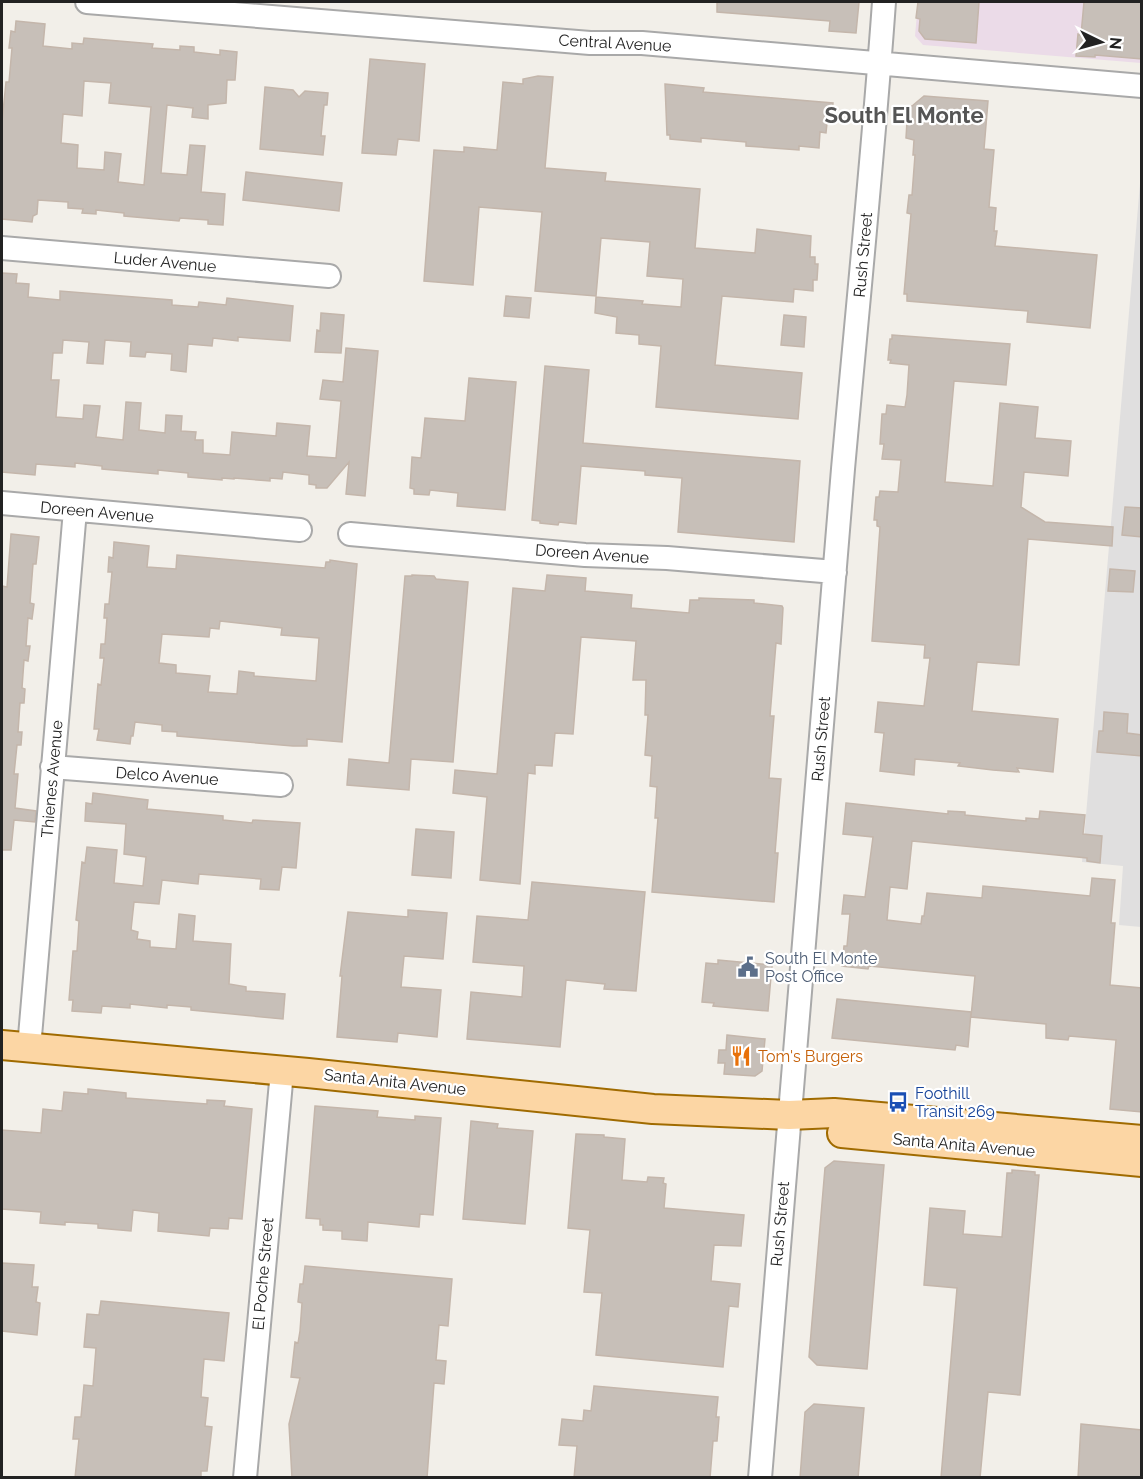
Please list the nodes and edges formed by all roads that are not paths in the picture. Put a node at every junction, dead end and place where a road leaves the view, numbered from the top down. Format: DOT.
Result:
graph roads {
  1 [pos="87,2"];
  2 [pos="884,2"];
  3 [pos="880,62"];
  4 [pos="1142,86"];
  5 [pos="2,248"];
  6 [pos="329,276"];
  7 [pos="2,503"];
  8 [pos="75,510"];
  9 [pos="300,530"];
  10 [pos="350,534"];
  11 [pos="835,572"];
  12 [pos="52,767"];
  13 [pos="281,785"];
  14 [pos="15,1046"];
  15 [pos="282,1071"];
  16 [pos="789,1115"];
  17 [pos="1142,1140"];
  18 [pos="1142,1162"];
  19 [pos="245,1478"];
  20 [pos="760,1478"];
  1 -- 3 [label="street, Central Avenue"];
  2 -- 3 [label="street, Rush Street"];
  3 -- 4 [label="street, Central Avenue"];
  3 -- 11 [label="street, Rush Street"];
  5 -- 6 [label="street, Luder Avenue"];
  7 -- 8 [label="street, Doreen Avenue"];
  8 -- 9 [label="street, Doreen Avenue"];
  8 -- 12 [label="street, Thienes Avenue"];
  10 -- 11 [label="street, Doreen Avenue"];
  11 -- 16 [label="street, Rush Street"];
  12 -- 13 [label="street, Delco Avenue"];
  12 -- 14 [label="street, Thienes Avenue"];
  14 -- 15 [label="main road, Santa Anita Avenue"];
  15 -- 16 [label="main road, Santa Anita Avenue"];
  15 -- 19 [label="street, El Poche Street"];
  16 -- 17 [label="main road, Santa Anita Avenue"];
  16 -- 18 [label="main road, Santa Anita Avenue"];
  16 -- 20 [label="street, Rush Street"];
}
